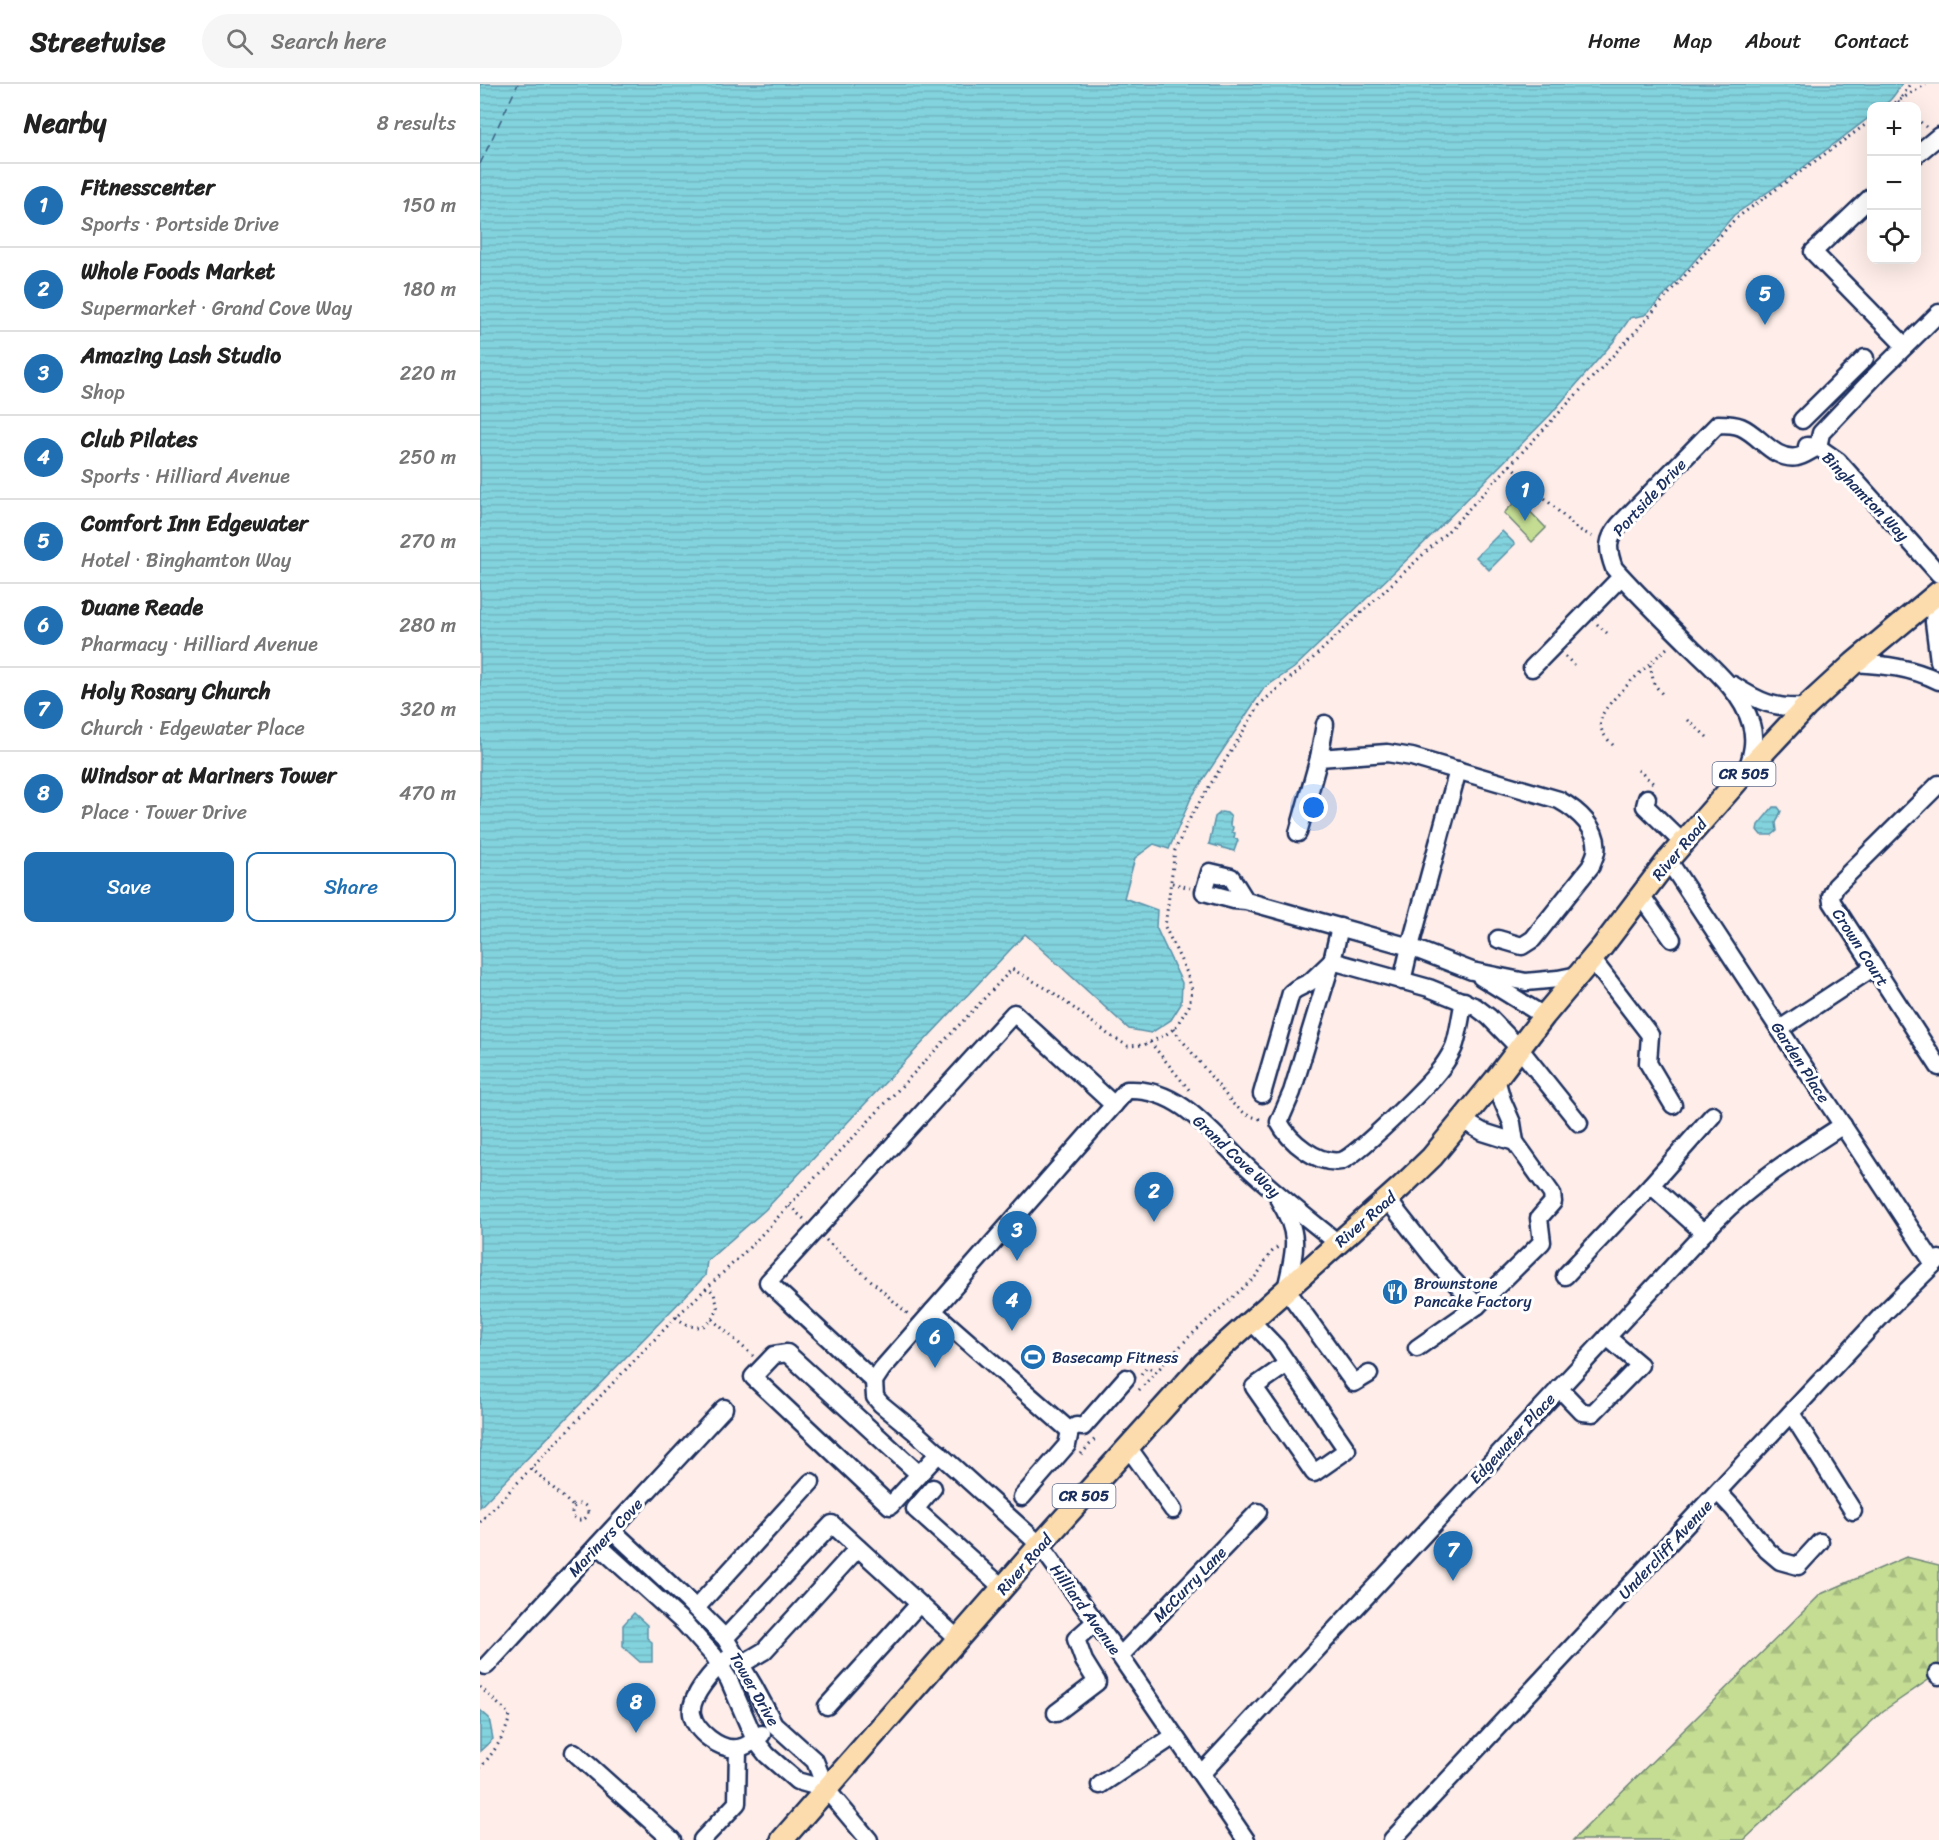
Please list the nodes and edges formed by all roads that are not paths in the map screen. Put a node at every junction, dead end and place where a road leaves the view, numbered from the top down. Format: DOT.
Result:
graph roads {
  1 [pos="1939,136"];
  2 [pos="1921,152"];
  3 [pos="1867,201"];
  4 [pos="1939,313"];
  5 [pos="1905,346"];
  6 [pos="1865,358"];
  7 [pos="1802,420"];
  8 [pos="1718,424"];
  9 [pos="1818,447"];
  10 [pos="1621,577"];
  11 [pos="1938,587"];
  12 [pos="1939,661"];
  13 [pos="1854,663"];
  14 [pos="1532,668"];
  15 [pos="1724,679"];
  16 [pos="1939,681"];
  17 [pos="1806,707"];
  18 [pos="1325,724"];
  19 [pos="1319,758"];
  20 [pos="1458,770"];
  21 [pos="1747,770"];
  22 [pos="1939,784"];
  23 [pos="1652,793"];
  24 [pos="1298,833"];
  25 [pos="1683,843"];
  26 [pos="1668,860"];
  27 [pos="1641,895"];
  28 [pos="1246,901"];
  29 [pos="1340,927"];
  30 [pos="1498,939"];
  31 [pos="1672,939"];
  32 [pos="1410,947"];
  33 [pos="1332,961"];
  34 [pos="1585,967"];
  35 [pos="1874,967"];
  36 [pos="1472,971"];
  37 [pos="1402,981"];
  38 [pos="1464,1001"];
  39 [pos="1544,1016"];
  40 [pos="1780,1029"];
  41 [pos="1520,1048"];
  42 [pos="1939,1067"];
  43 [pos="1496,1079"];
  44 [pos="1262,1094"];
  45 [pos="1673,1104"];
  46 [pos="1114,1105"];
  47 [pos="1713,1115"];
  48 [pos="1462,1120"];
  49 [pos="1580,1123"];
  50 [pos="1843,1125"];
  51 [pos="1515,1142"];
  52 [pos="1651,1185"];
  53 [pos="1274,1191"];
  54 [pos="1387,1199"];
  55 [pos="1704,1233"];
  56 [pos="1338,1242"];
  57 [pos="1936,1262"];
  58 [pos="1564,1276"];
  59 [pos="1286,1289"];
  60 [pos="1477,1306"];
  61 [pos="933,1311"];
  62 [pos="1250,1320"];
  63 [pos="1607,1337"];
  64 [pos="1418,1348"];
  65 [pos="1287,1364"];
  66 [pos="1368,1374"];
  67 [pos="1126,1378"];
  68 [pos="874,1382"];
  69 [pos="1559,1388"];
  70 [pos="724,1408"];
  71 [pos="1791,1413"];
  72 [pos="1070,1431"];
  73 [pos="1128,1447"];
  74 [pos="939,1453"];
  75 [pos="919,1474"];
  76 [pos="811,1482"];
  77 [pos="933,1488"];
  78 [pos="1718,1492"];
  79 [pos="1022,1497"];
  80 [pos="1173,1510"];
  81 [pos="1853,1511"];
  82 [pos="1258,1512"];
  83 [pos="612,1530"];
  84 [pos="1820,1542"];
  85 [pos="598,1545"];
  86 [pos="1040,1545"];
  87 [pos="858,1548"];
  88 [pos="1003,1588"];
  89 [pos="919,1604"];
  90 [pos="696,1608"];
  91 [pos="1095,1622"];
  92 [pos="725,1638"];
  93 [pos="958,1639"];
  94 [pos="1120,1656"];
  95 [pos="738,1659"];
  96 [pos="720,1665"];
  97 [pos="486,1666"];
  98 [pos="827,1706"];
  99 [pos="1056,1713"];
  100 [pos="774,1724"];
  101 [pos="1174,1736"];
  102 [pos="755,1740"];
  103 [pos="738,1748"];
  104 [pos="574,1752"];
  105 [pos="1200,1774"];
  106 [pos="1100,1785"];
  107 [pos="826,1789"];
  108 [pos="672,1840"];
  109 [pos="702,1840"];
  110 [pos="782,1840"];
  111 [pos="869,1840"];
  112 [pos="1246,1840"];
  113 [pos="1392,1840"];
  1 -- 2 [label="street"];
  3 -- 5 [label="street"];
  4 -- 5 [label="street"];
  5 -- 9 [label="street"];
  6 -- 7 [label="street"];
  8 -- 9 [label="street, Binghamton Way"];
  8 -- 10 [label="street, Portside Drive"];
  9 -- 11 [label="street, Binghamton Way"];
  10 -- 14 [label="street"];
  10 -- 15 [label="street, Portside Drive"];
  11 -- 12 [label="street"];
  11 -- 13 [label="main road, River Road / CR 505"];
  13 -- 16 [label="street"];
  13 -- 17 [label="main road, River Road / CR 505"];
  15 -- 17 [label="street, Portside Drive"];
  15 -- 21 [label="street, Portside Drive"];
  17 -- 21 [label="main road, River Road / CR 505"];
  18 -- 19 [label="street"];
  19 -- 20 [label="street"];
  19 -- 24 [label="street"];
  20 -- 30 [label="street"];
  20 -- 32 [label="street"];
  21 -- 25 [label="main road, River Road / CR 505"];
  22 -- 35 [label="street, Crown Court"];
  23 -- 25 [label="street"];
  25 -- 26 [label="main road, River Road / CR 505"];
  26 -- 27 [label="main road, River Road / CR 505"];
  26 -- 40 [label="street, Garden Place"];
  27 -- 31 [label="street"];
  27 -- 34 [label="main road, River Road / CR 505"];
  28 -- 29 [label="street"];
  29 -- 32 [label="street"];
  29 -- 33 [label="street"];
  32 -- 36 [label="street"];
  32 -- 37 [label="street"];
  33 -- 37 [label="street"];
  33 -- 38 [label="street"];
  33 -- 44 [label="street"];
  34 -- 36 [label="street"];
  34 -- 39 [label="main road, River Road / CR 505"];
  34 -- 45 [label="street"];
  35 -- 40 [label="street"];
  35 -- 42 [label="street, Crown Court"];
  36 -- 39 [label="street"];
  37 -- 38 [label="street"];
  38 -- 41 [label="street"];
  39 -- 41 [label="main road, River Road / CR 505"];
  40 -- 50 [label="street, Garden Place"];
  41 -- 43 [label="main road, River Road / CR 505"];
  41 -- 49 [label="street"];
  43 -- 48 [label="main road, River Road / CR 505"];
  43 -- 51 [label="street"];
  46 -- 53 [label="street, Grand Cove Way"];
  46 -- 61 [label="street"];
  46 -- 68 [label="street"];
  47 -- 52 [label="street"];
  48 -- 51 [label="street"];
  48 -- 54 [label="main road, River Road / CR 505"];
  50 -- 55 [label="street, Edgewater Place"];
  50 -- 57 [label="street, Garden Place"];
  51 -- 60 [label="street"];
  52 -- 55 [label="street"];
  52 -- 58 [label="street"];
  53 -- 56 [label="street, Grand Cove Way"];
  53 -- 59 [label="street"];
  54 -- 56 [label="main road, River Road / CR 505"];
  54 -- 60 [label="street"];
  55 -- 63 [label="street, Edgewater Place"];
  56 -- 59 [label="main road, River Road / CR 505"];
  57 -- 71 [label="street, Undercliff Avenue"];
  59 -- 62 [label="main road, River Road / CR 505"];
  59 -- 66 [label="street"];
  60 -- 64 [label="street"];
  61 -- 68 [label="street"];
  61 -- 72 [label="street"];
  62 -- 65 [label="street"];
  62 -- 73 [label="main road, River Road / CR 505"];
  63 -- 69 [label="street, Edgewater Place"];
  63 -- 69 [label="street"];
  65 -- 65 [label="street"];
  67 -- 72 [label="street"];
  68 -- 74 [label="street, Hilliard Avenue"];
  69 -- 105 [label="street, Edgewater Place"];
  70 -- 83 [label="street, Mariners Cove"];
  71 -- 78 [label="street, Undercliff Avenue"];
  71 -- 81 [label="street"];
  72 -- 79 [label="street"];
  73 -- 80 [label="street"];
  73 -- 86 [label="main road, River Road / CR 505"];
  74 -- 75 [label="street"];
  74 -- 86 [label="street, Hilliard Avenue"];
  75 -- 75 [label="street"];
  76 -- 90 [label="street"];
  77 -- 88 [label="street"];
  78 -- 84 [label="street"];
  78 -- 113 [label="street, Undercliff Avenue"];
  82 -- 94 [label="street, McCurry Lane"];
  83 -- 85 [label="street, Mariners Cove"];
  83 -- 90 [label="street, Tower Drive"];
  85 -- 96 [label="street, Tower Drive"];
  85 -- 97 [label="street, Mariners Cove"];
  86 -- 88 [label="main road, River Road / CR 505"];
  86 -- 91 [label="street, Hilliard Avenue"];
  87 -- 89 [label="street"];
  87 -- 92 [label="street"];
  87 -- 95 [label="street"];
  88 -- 93 [label="main road, River Road / CR 505"];
  89 -- 93 [label="street"];
  89 -- 98 [label="street"];
  90 -- 92 [label="street, Tower Drive"];
  91 -- 94 [label="street, Hilliard Avenue"];
  91 -- 99 [label="street"];
  92 -- 95 [label="street, Tower Drive"];
  93 -- 107 [label="main road, River Road / CR 505"];
  94 -- 101 [label="street, Hilliard Avenue"];
  95 -- 96 [label="street"];
  95 -- 100 [label="street, Tower Drive"];
  96 -- 102 [label="street, Tower Drive"];
  96 -- 103 [label="street"];
  100 -- 102 [label="street"];
  100 -- 107 [label="street, Tower Drive"];
  101 -- 105 [label="street, Hilliard Avenue"];
  101 -- 106 [label="street"];
  102 -- 103 [label="street"];
  102 -- 107 [label="street, Tower Drive"];
  103 -- 109 [label="street"];
  104 -- 108 [label="street"];
  105 -- 112 [label="street, Hilliard Avenue"];
  107 -- 110 [label="main road, River Road / CR 505"];
  107 -- 111 [label="street"];
}
